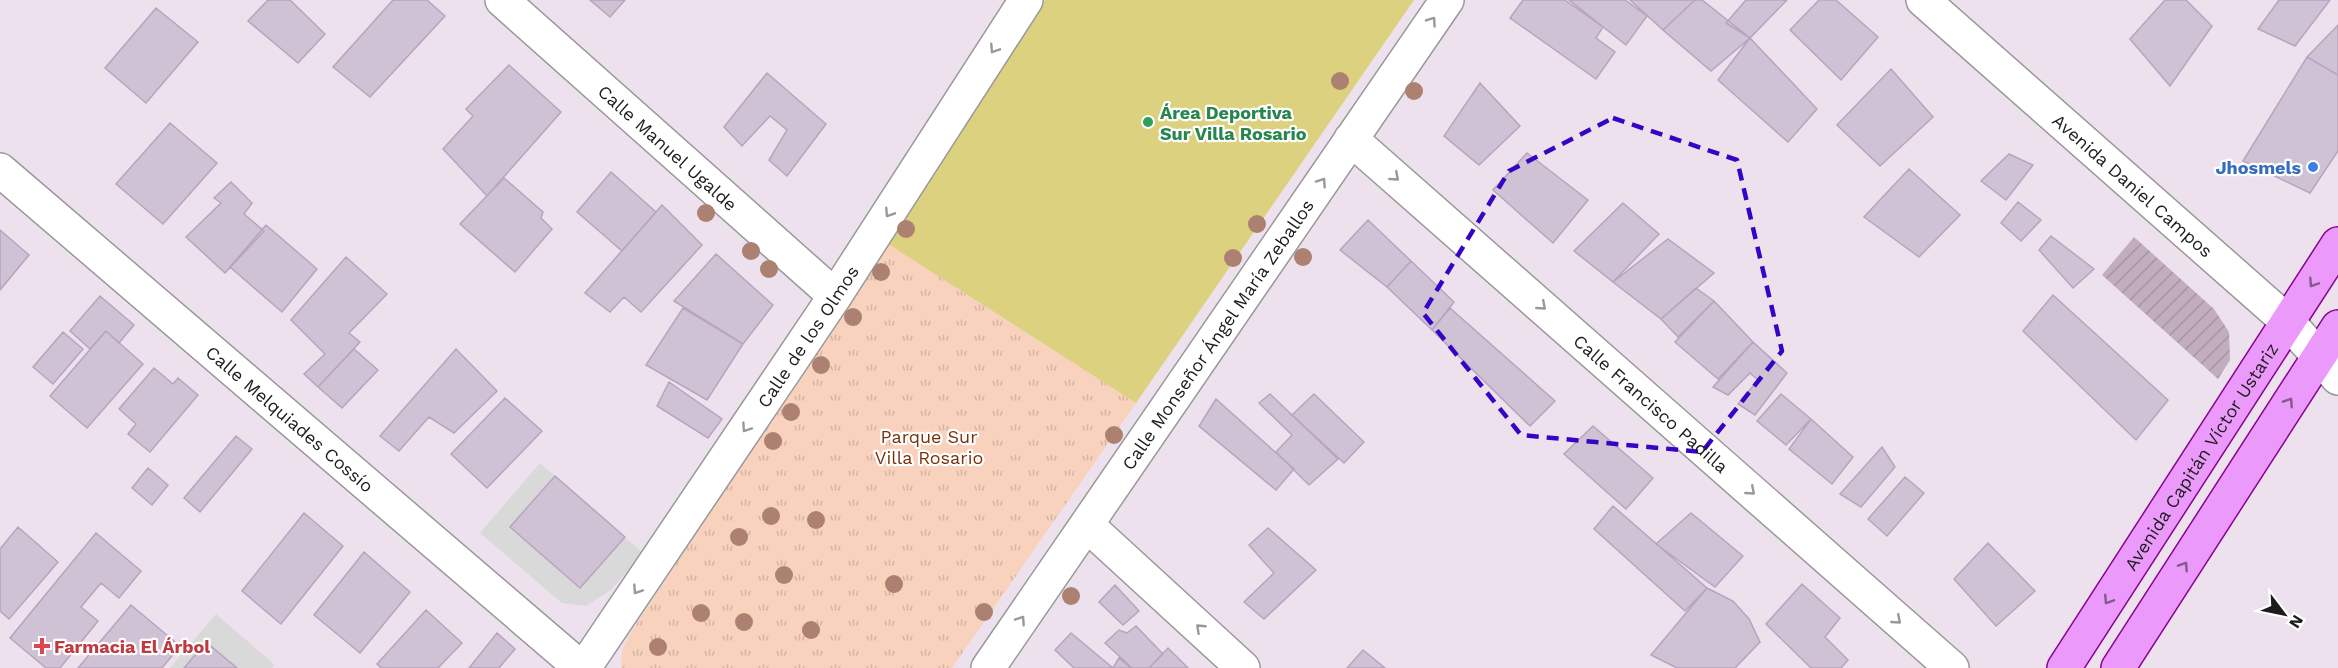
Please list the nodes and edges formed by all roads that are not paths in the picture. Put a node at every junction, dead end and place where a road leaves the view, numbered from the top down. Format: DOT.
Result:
graph roads {
  1 [pos="502,0"];
  2 [pos="1026,0"];
  3 [pos="1447,0"];
  4 [pos="1923,0"];
  5 [pos="1352,139"];
  6 [pos="0,170"];
  7 [pos="2338,244"];
  8 [pos="836,296"];
  9 [pos="2288,322"];
  10 [pos="2338,327"];
  11 [pos="2329,367"];
  12 [pos="1087,525"];
  13 [pos="583,668"];
  14 [pos="988,668"];
  15 [pos="1243,668"];
  16 [pos="1952,668"];
  17 [pos="2064,668"];
  18 [pos="2118,668"];
  1 -- 8 [label="street, Calle Manuel Ugalde"];
  2 -- 8 [label="street, Calle de los Olmos, one-way"];
  5 -- 3 [label="street, Calle Monseñor Ángel María Zeballos, one-way"];
  4 -- 9 [label="street, Avenida Daniel Campos"];
  12 -- 5 [label="street, Calle Monseñor Ángel María Zeballos, one-way"];
  5 -- 16 [label="street, Calle Francisco Padilla, one-way"];
  6 -- 13 [label="street, Calle Melquiades Cossío"];
  7 -- 9 [label="main road, Avenida Capitán Víctor Ustariz, one-way"];
  8 -- 13 [label="street, Calle de los Olmos, one-way"];
  9 -- 11 [label="street, Avenida Daniel Campos"];
  9 -- 17 [label="main road, Avenida Capitán Víctor Ustariz, one-way"];
  10 -- 11 [label="main road"];
  18 -- 11 [label="main road, one-way"];
  14 -- 12 [label="street, Calle Monseñor Ángel María Zeballos, one-way"];
  15 -- 12 [label="street, one-way"];
}
